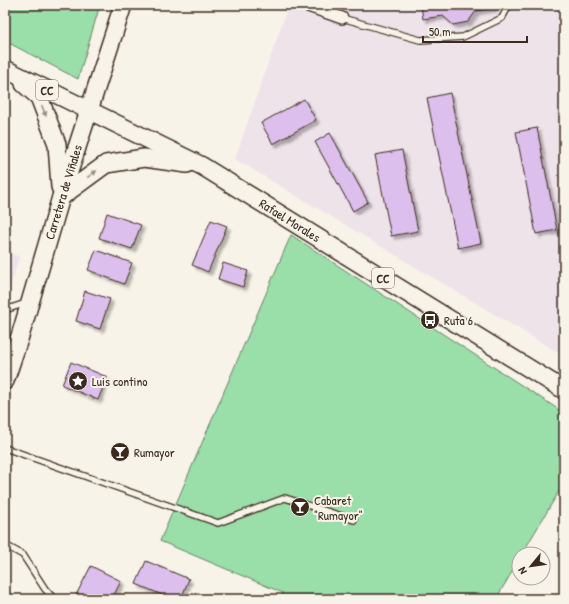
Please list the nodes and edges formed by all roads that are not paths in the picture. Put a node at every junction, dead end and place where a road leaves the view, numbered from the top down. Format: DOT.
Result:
graph roads {
  1 [pos="123,5"];
  2 [pos="305,5"];
  3 [pos="509,5"];
  4 [pos="342,18"];
  5 [pos="8,70"];
  6 [pos="89,110"];
  7 [pos="202,166"];
  8 [pos="61,197"];
  9 [pos="30,302"];
  10 [pos="5,310"];
  11 [pos="5,380"];
  12 [pos="564,390"];
  13 [pos="5,448"];
  14 [pos="354,520"];
  15 [pos="5,545"];
  16 [pos="54,599"];
  1 -- 6 [label="main road, Carretera de Viñales"];
  2 -- 4 [label="street"];
  3 -- 4 [label="lane"];
  5 -- 6 [label="main road, Rafael Morales / CC"];
  5 -- 8 [label="main road, one-way"];
  6 -- 7 [label="main road, Rafael Morales / CC"];
  6 -- 8 [label="main road, Carretera de Viñales"];
  8 -- 7 [label="main road, one-way"];
  7 -- 12 [label="main road, Rafael Morales / CC"];
  8 -- 9 [label="main road, Carretera de Viñales"];
  9 -- 10 [label="lane"];
  9 -- 11 [label="main road, Carretera de Viñales"];
  13 -- 14 [label="lane"];
  15 -- 16 [label="lane"];
}
